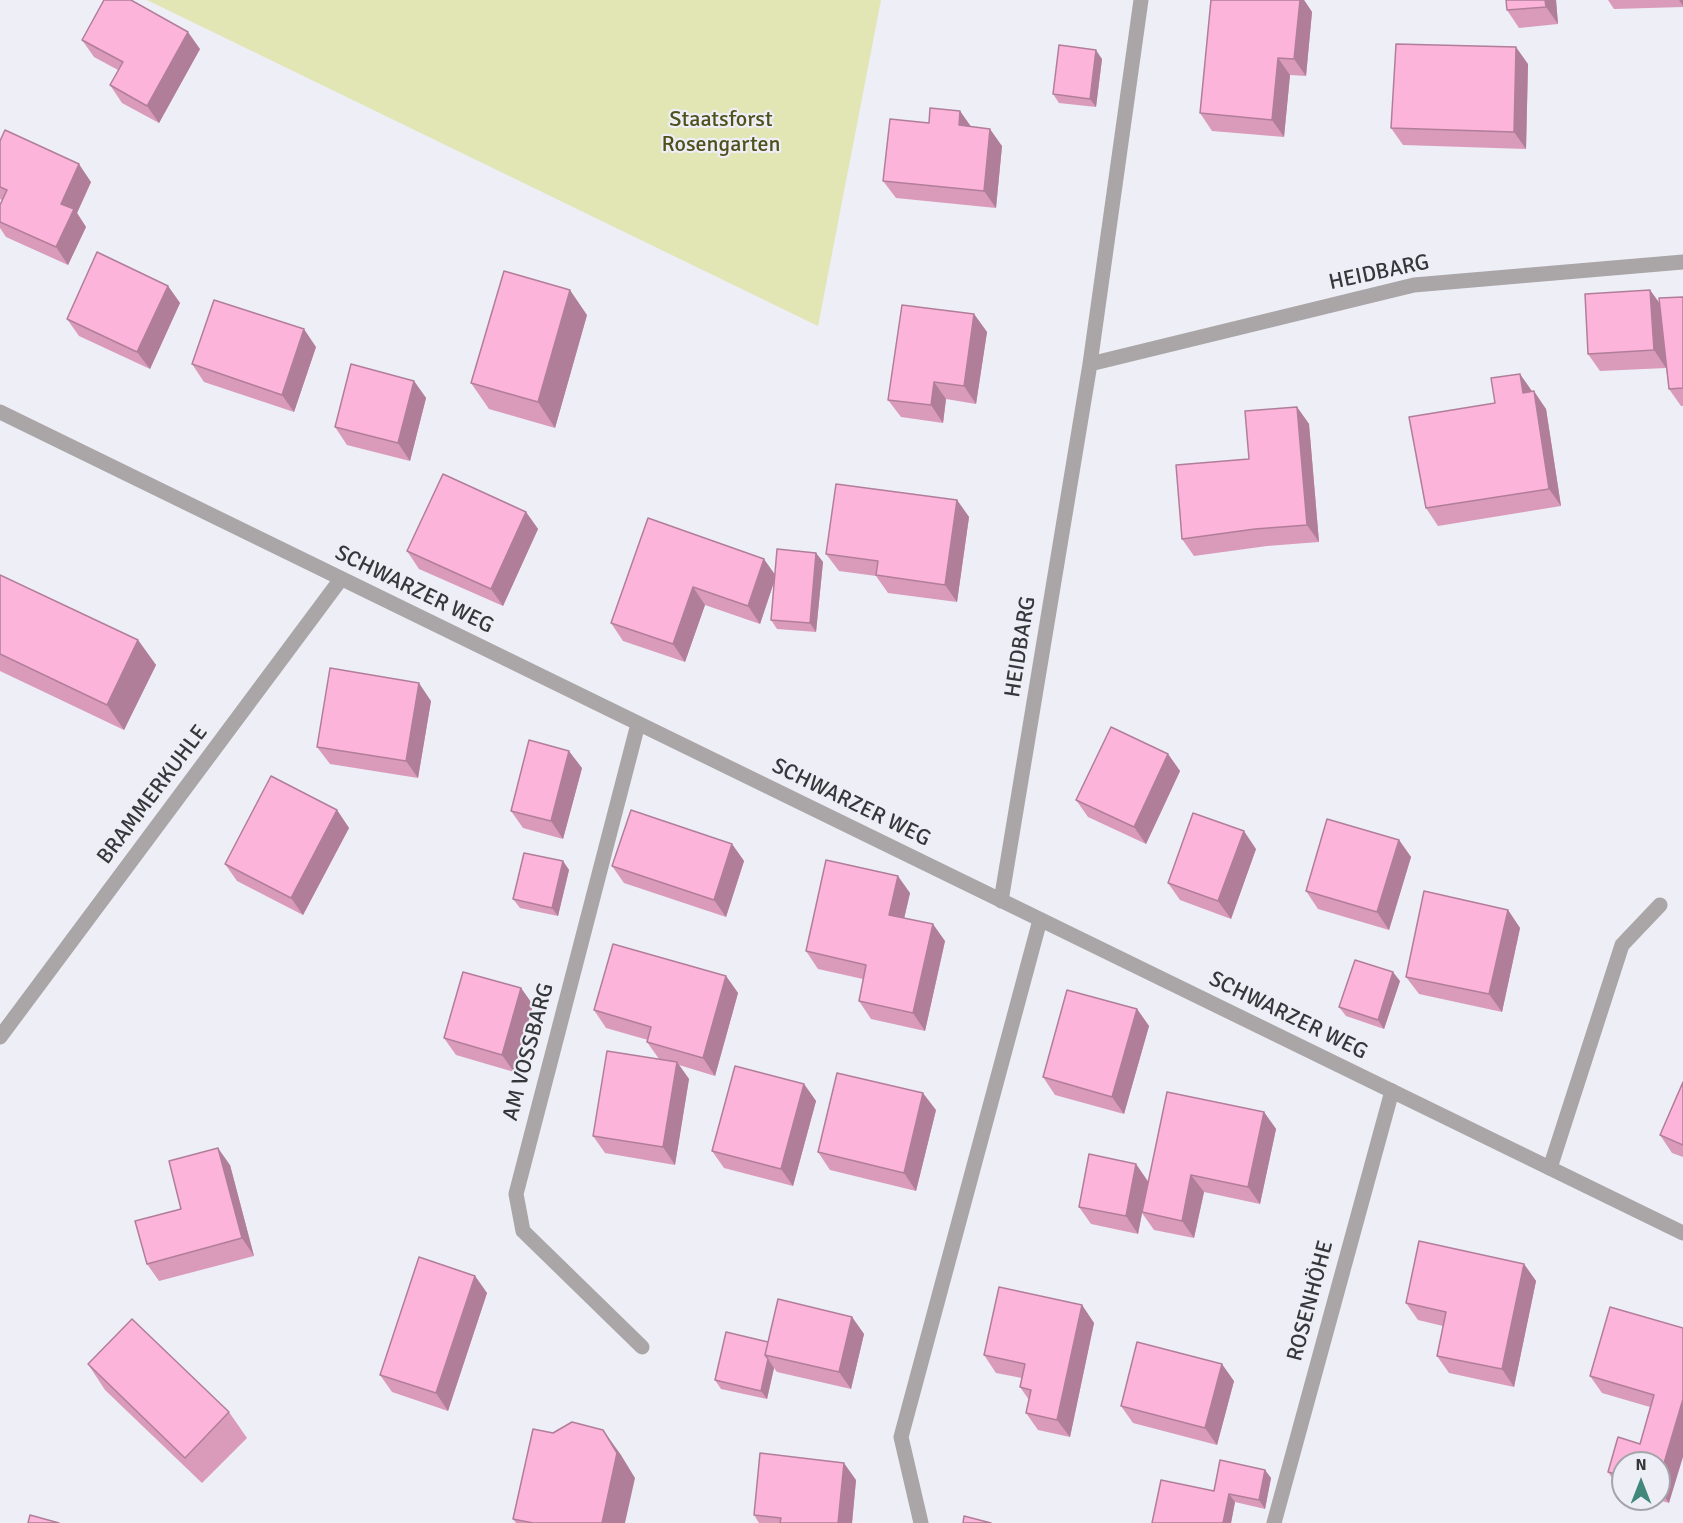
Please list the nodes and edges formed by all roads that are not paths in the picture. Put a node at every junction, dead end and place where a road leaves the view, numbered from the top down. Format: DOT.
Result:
graph roads {
  1 [pos="1141,0"];
  2 [pos="1683,262"];
  3 [pos="1090,364"];
  4 [pos="0,412"];
  5 [pos="341,579"];
  6 [pos="638,724"];
  7 [pos="1001,901"];
  8 [pos="1660,905"];
  9 [pos="1041,920"];
  10 [pos="0,1037"];
  11 [pos="1392,1091"];
  12 [pos="1550,1168"];
  13 [pos="1683,1233"];
  14 [pos="642,1347"];
  15 [pos="921,1523"];
  16 [pos="1274,1523"];
  1 -- 3 [label="street, HEIDBARG"];
  2 -- 3 [label="street, HEIDBARG"];
  3 -- 7 [label="street, HEIDBARG"];
  4 -- 5 [label="street, SCHWARZER WEG"];
  5 -- 6 [label="street, SCHWARZER WEG"];
  5 -- 10 [label="street, BRAMMERKUHLE"];
  6 -- 7 [label="street, SCHWARZER WEG"];
  6 -- 14 [label="street, AM VOSSBARG"];
  7 -- 9 [label="street, SCHWARZER WEG"];
  8 -- 12 [label="street"];
  9 -- 11 [label="street, SCHWARZER WEG"];
  9 -- 15 [label="street"];
  11 -- 12 [label="street, SCHWARZER WEG"];
  11 -- 16 [label="street, ROSENHÖHE"];
  12 -- 13 [label="street, SCHWARZER WEG"];
}
